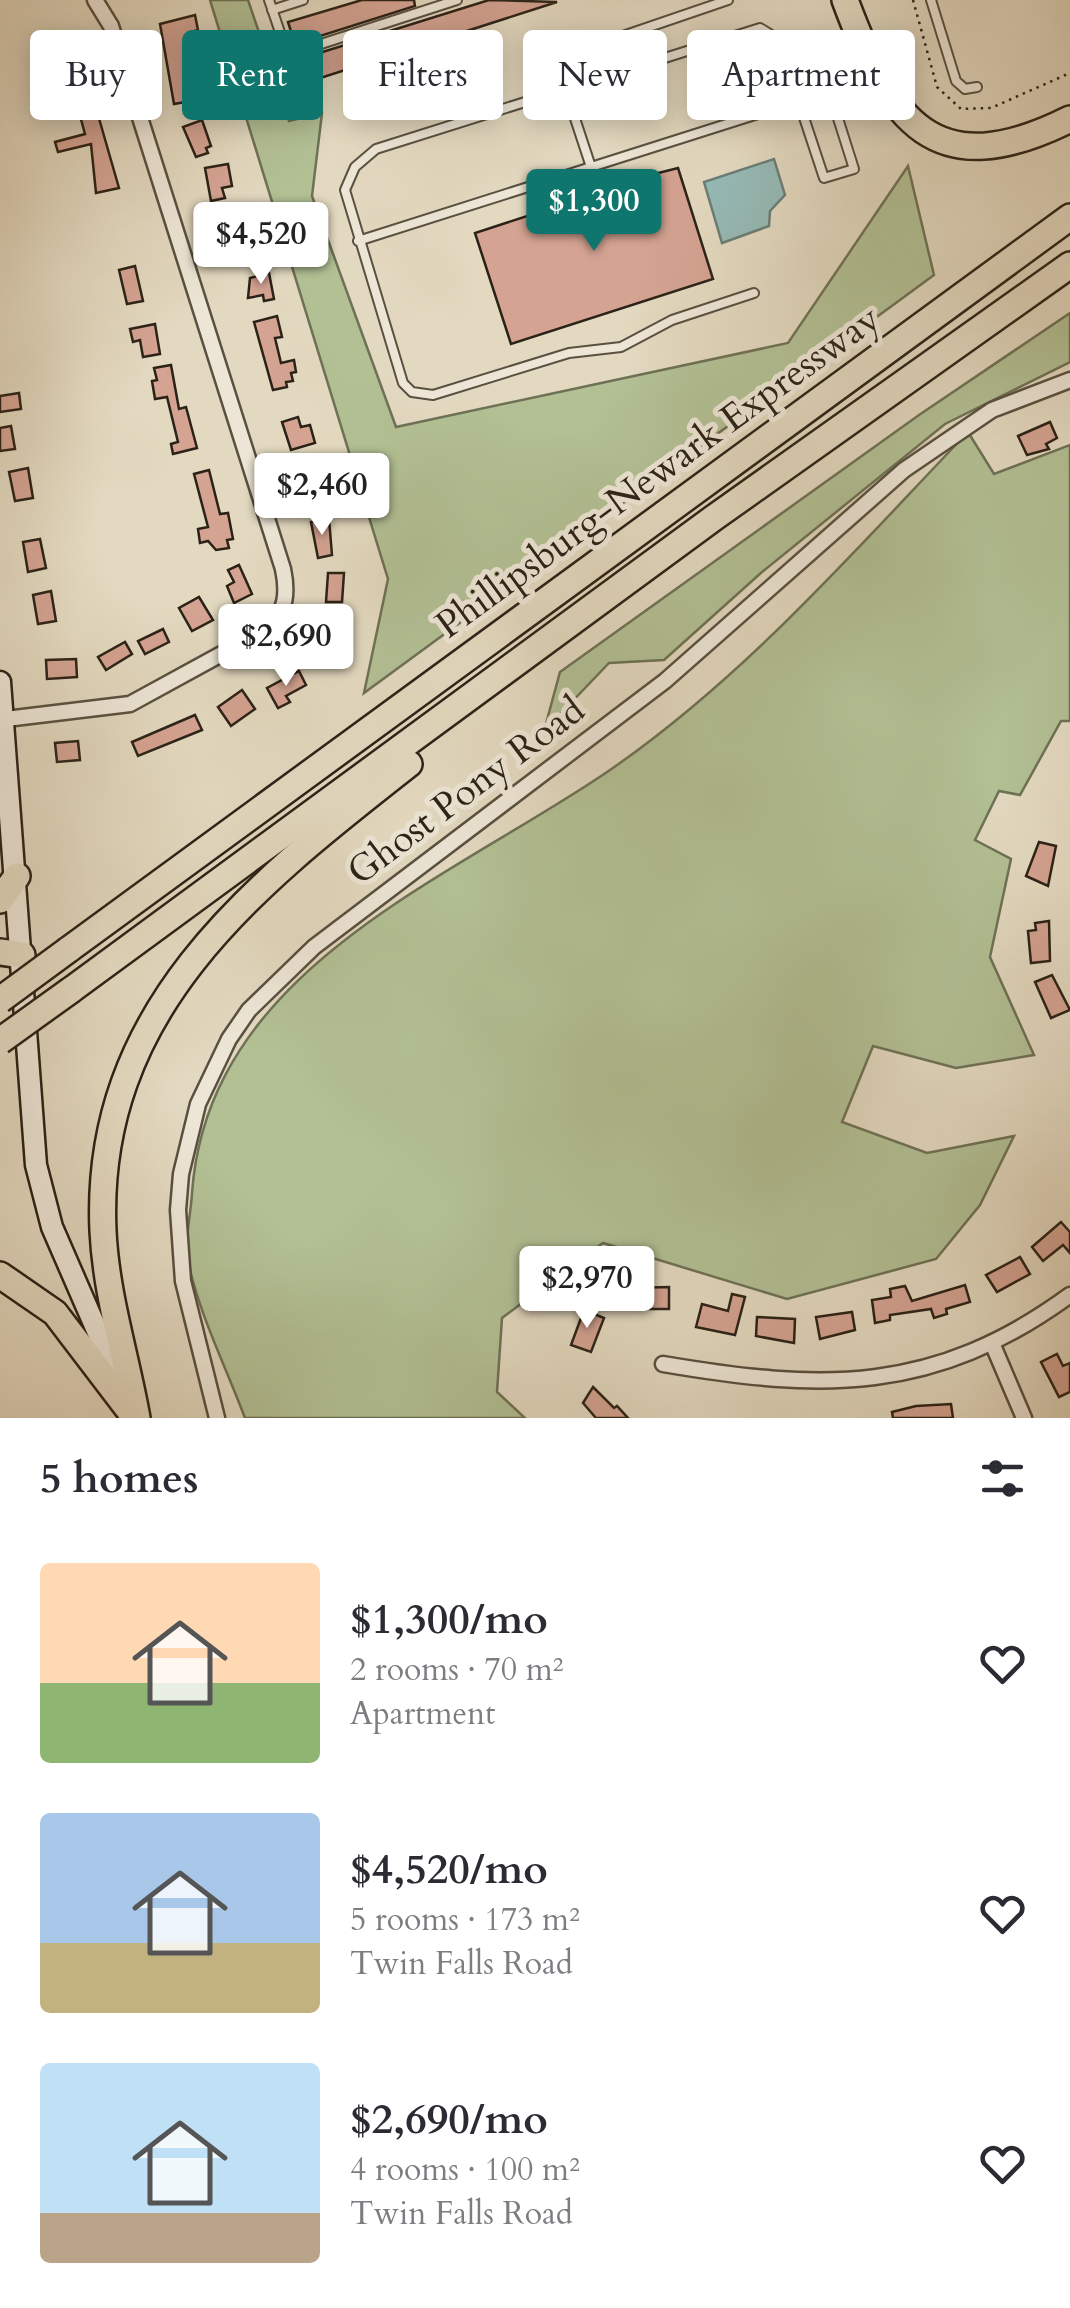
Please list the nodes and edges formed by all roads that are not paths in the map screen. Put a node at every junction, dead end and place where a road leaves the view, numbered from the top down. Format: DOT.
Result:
graph roads {
  1 [pos="95,0"];
  2 [pos="304,0"];
  3 [pos="457,0"];
  4 [pos="728,0"];
  5 [pos="845,0"];
  6 [pos="931,0"];
  7 [pos="271,5"];
  8 [pos="279,30"];
  9 [pos="637,30"];
  10 [pos="323,43"];
  11 [pos="977,86"];
  12 [pos="523,102"];
  13 [pos="1070,119"];
  14 [pos="575,120"];
  15 [pos="738,120"];
  16 [pos="804,120"];
  17 [pos="839,120"];
  18 [pos="590,164"];
  19 [pos="1070,217"];
  20 [pos="358,241"];
  21 [pos="1070,265"];
  22 [pos="754,294"];
  23 [pos="1070,380"];
  24 [pos="507,672"];
  25 [pos="0,682"];
  26 [pos="6,719"];
  27 [pos="17,876"];
  28 [pos="0,900"];
  29 [pos="11,953"];
  30 [pos="0,1000"];
  31 [pos="0,1041"];
  32 [pos="0,1275"];
  33 [pos="1070,1295"];
  34 [pos="992,1343"];
  35 [pos="663,1364"];
  36 [pos="133,1415"];
  37 [pos="218,1418"];
  38 [pos="1024,1418"];
  1 -- 26 [label="street"];
  2 -- 7 [label="lane"];
  3 -- 10 [label="lane"];
  4 -- 9 [label="lane"];
  5 -- 13 [label="highway"];
  6 -- 11 [label="lane"];
  7 -- 8 [label="lane"];
  12 -- 20 [label="lane"];
  14 -- 18 [label="lane"];
  15 -- 18 [label="lane"];
  16 -- 17 [label="lane"];
  18 -- 20 [label="lane"];
  19 -- 30 [label="highway, Phillipsburg-Newark Expressway, bridge"];
  20 -- 22 [label="lane"];
  21 -- 24 [label="highway, Phillipsburg-Newark Expressway"];
  23 -- 37 [label="street, Ghost Pony Road"];
  24 -- 31 [label="highway, Phillipsburg-Newark Expressway, bridge"];
  24 -- 36 [label="highway"];
  25 -- 26 [label="main road"];
  26 -- 27 [label="main road"];
  27 -- 28 [label="highway"];
  27 -- 29 [label="main road"];
  29 -- 36 [label="main road"];
  32 -- 36 [label="highway"];
  33 -- 34 [label="street"];
  34 -- 35 [label="street"];
  34 -- 38 [label="street"];
}
